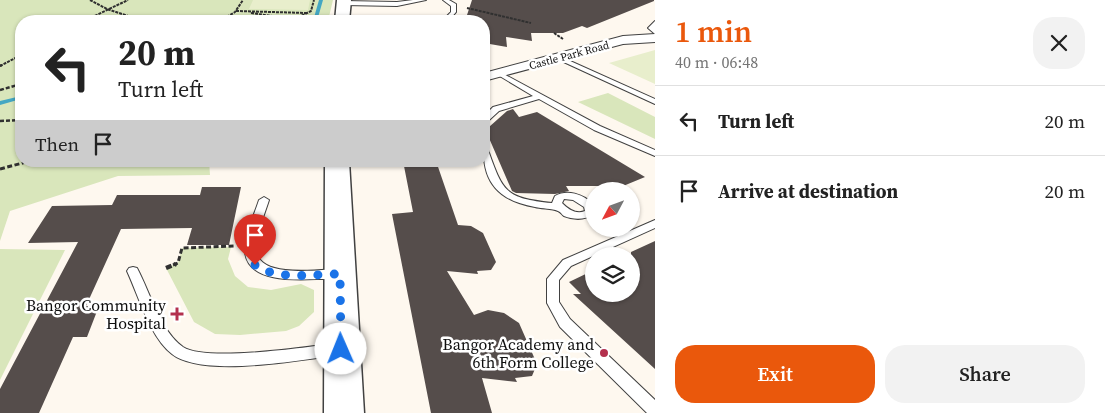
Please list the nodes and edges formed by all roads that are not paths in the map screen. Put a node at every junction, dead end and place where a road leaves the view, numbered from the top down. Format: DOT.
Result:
graph roads {
  1 [pos="423,0"];
  2 [pos="446,0"];
  3 [pos="344,1"];
  4 [pos="343,15"];
  5 [pos="453,15"];
  6 [pos="655,23"];
  7 [pos="655,32"];
  8 [pos="655,38"];
  9 [pos="557,57"];
  10 [pos="500,74"];
  11 [pos="490,76"];
  12 [pos="540,96"];
  13 [pos="655,102"];
  14 [pos="490,114"];
  15 [pos="655,153"];
  16 [pos="490,166"];
  17 [pos="337,167"];
  18 [pos="264,200"];
  19 [pos="559,207"];
  20 [pos="655,224"];
  21 [pos="134,271"];
  22 [pos="340,274"];
  23 [pos="341,349"];
  24 [pos="655,410"];
  25 [pos="344,413"];
  1 -- 3 [label="lane"];
  2 -- 5 [label="lane"];
  3 -- 4 [label="street"];
  6 -- 7 [label="lane"];
  8 -- 9 [label="street, Castle Park Road"];
  9 -- 10 [label="street, Castle Park Road"];
  9 -- 13 [label="lane"];
  10 -- 11 [label="street, Castle Park Road"];
  10 -- 12 [label="lane"];
  12 -- 14 [label="lane"];
  12 -- 15 [label="lane"];
  16 -- 19 [label="lane"];
  17 -- 22 [label="street"];
  18 -- 22 [label="lane"];
  20 -- 24 [label="lane"];
  21 -- 23 [label="lane"];
  22 -- 23 [label="street"];
  23 -- 25 [label="street"];
}
